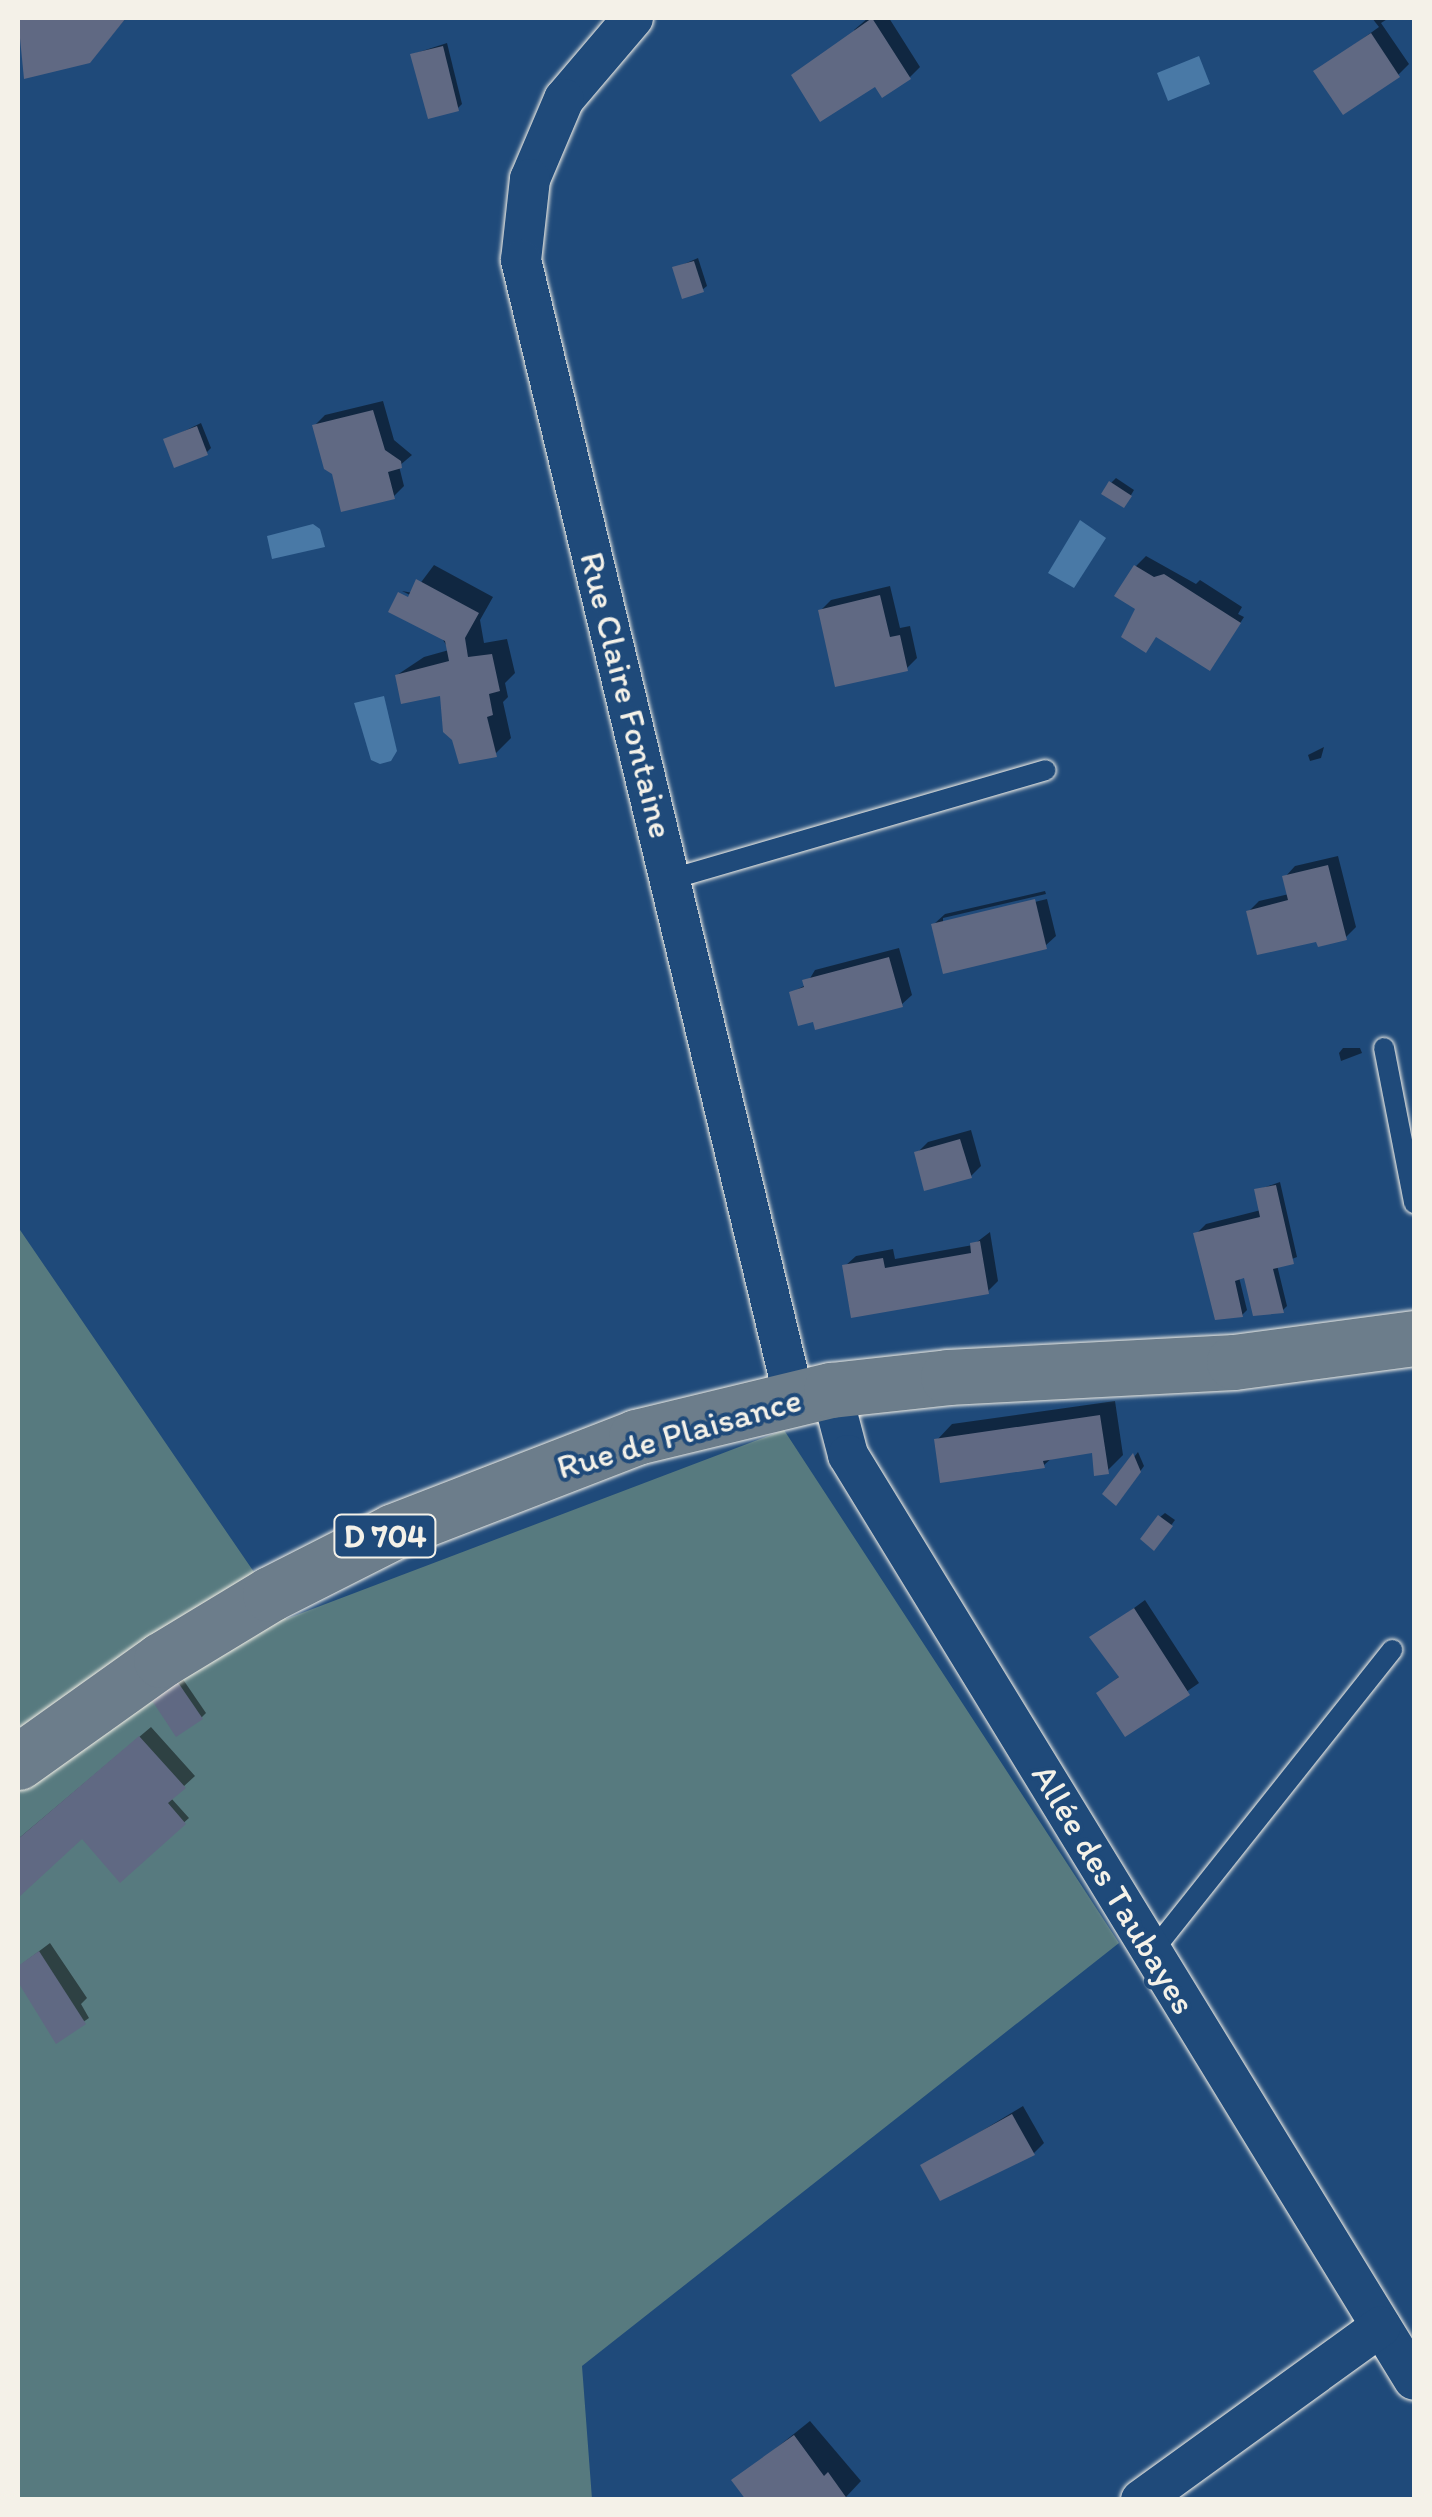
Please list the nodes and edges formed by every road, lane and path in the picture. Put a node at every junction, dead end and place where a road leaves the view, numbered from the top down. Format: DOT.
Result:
graph roads {
  1 [pos="633,18"];
  2 [pos="1045,770"];
  3 [pos="672,879"];
  4 [pos="1384,1048"];
  5 [pos="1414,1203"];
  6 [pos="1414,1338"];
  7 [pos="812,1394"];
  8 [pos="1392,1650"];
  9 [pos="18,1762"];
  10 [pos="1152,1952"];
  11 [pos="1381,2326"];
  12 [pos="1414,2380"];
  13 [pos="1141,2500"];
  1 -- 3 [label="street, Rue Claire Fontaine"];
  2 -- 3 [label="lane"];
  3 -- 7 [label="street, Rue Claire Fontaine"];
  4 -- 5 [label="lane"];
  6 -- 7 [label="main road, Rue de Plaisance / D 704"];
  7 -- 9 [label="main road, Rue de Plaisance / D 704"];
  7 -- 10 [label="street, Allée des Taubayes"];
  8 -- 10 [label="lane"];
  10 -- 11 [label="street, Allée des Taubayes"];
  11 -- 12 [label="street, Allée des Taubayes"];
  11 -- 13 [label="street"];
}
